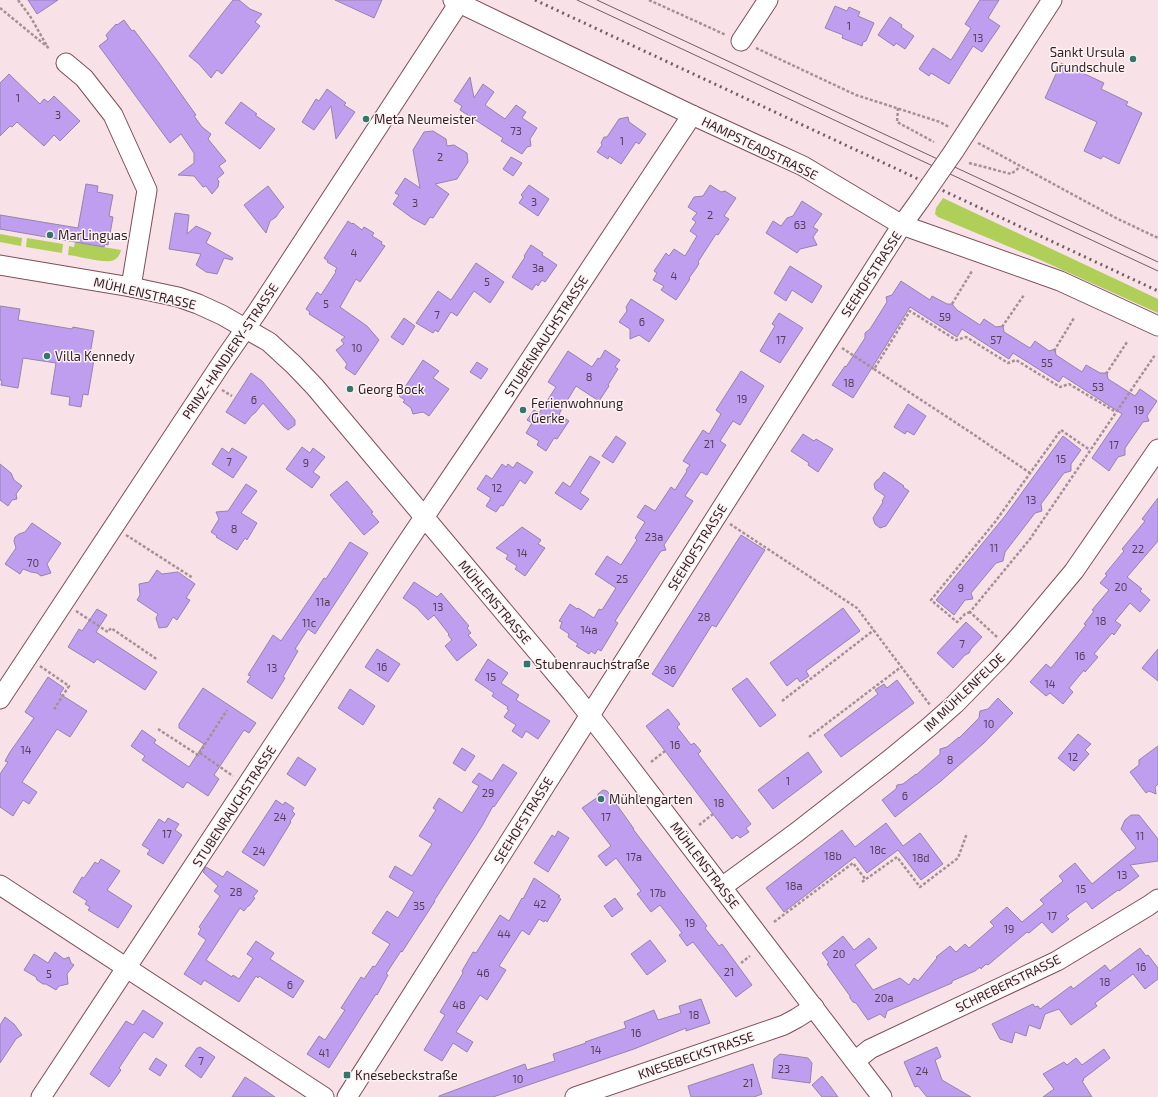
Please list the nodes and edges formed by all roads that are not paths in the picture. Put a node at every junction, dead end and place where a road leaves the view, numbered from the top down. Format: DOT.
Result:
graph roads {
  1 [pos="768,0"];
  2 [pos="1052,0"];
  3 [pos="456,1"];
  4 [pos="741,41"];
  5 [pos="66,63"];
  6 [pos="692,115"];
  7 [pos="902,225"];
  8 [pos="0,265"];
  9 [pos="131,287"];
  10 [pos="1158,326"];
  11 [pos="246,328"];
  12 [pos="1158,449"];
  13 [pos="424,517"];
  14 [pos="2,693"];
  15 [pos="590,715"];
  16 [pos="0,884"];
  17 [pos="722,887"];
  18 [pos="1158,899"];
  19 [pos="127,968"];
  20 [pos="814,1007"];
  21 [pos="855,1061"];
  22 [pos="42,1097"];
  23 [pos="324,1097"];
  24 [pos="347,1097"];
  25 [pos="575,1097"];
  26 [pos="882,1097"];
  1 -- 4 [label="street"];
  2 -- 7 [label="street, SEEHOFSTRASSE, bridge"];
  3 -- 6 [label="street, HAMPSTEADSTRASSE"];
  3 -- 11 [label="street, PRINZ-HANDJERY-STRASSE"];
  5 -- 9 [label="street"];
  6 -- 7 [label="street, HAMPSTEADSTRASSE"];
  6 -- 13 [label="street, STUBENRAUCHSTRASSE"];
  7 -- 10 [label="street, HAMPSTEADSTRASSE"];
  7 -- 15 [label="street, SEEHOFSTRASSE"];
  8 -- 9 [label="street, MÜHLENSTRASSE"];
  9 -- 11 [label="street, MÜHLENSTRASSE"];
  11 -- 13 [label="street, MÜHLENSTRASSE"];
  11 -- 14 [label="street, PRINZ-HANDJERY-STRASSE"];
  12 -- 17 [label="street, IM MÜHLENFELDE"];
  13 -- 15 [label="street, MÜHLENSTRASSE"];
  13 -- 19 [label="street, STUBENRAUCHSTRASSE"];
  15 -- 17 [label="street, MÜHLENSTRASSE"];
  15 -- 24 [label="street, SEEHOFSTRASSE"];
  16 -- 19 [label="street"];
  17 -- 20 [label="street, MÜHLENSTRASSE"];
  18 -- 21 [label="street, SCHREBERSTRASSE"];
  19 -- 22 [label="street, STUBENRAUCHSTRASSE"];
  19 -- 23 [label="street"];
  20 -- 21 [label="street, MÜHLENSTRASSE"];
  20 -- 25 [label="street, KNESEBECKSTRASSE"];
  21 -- 26 [label="street, MÜHLENSTRASSE"];
}
